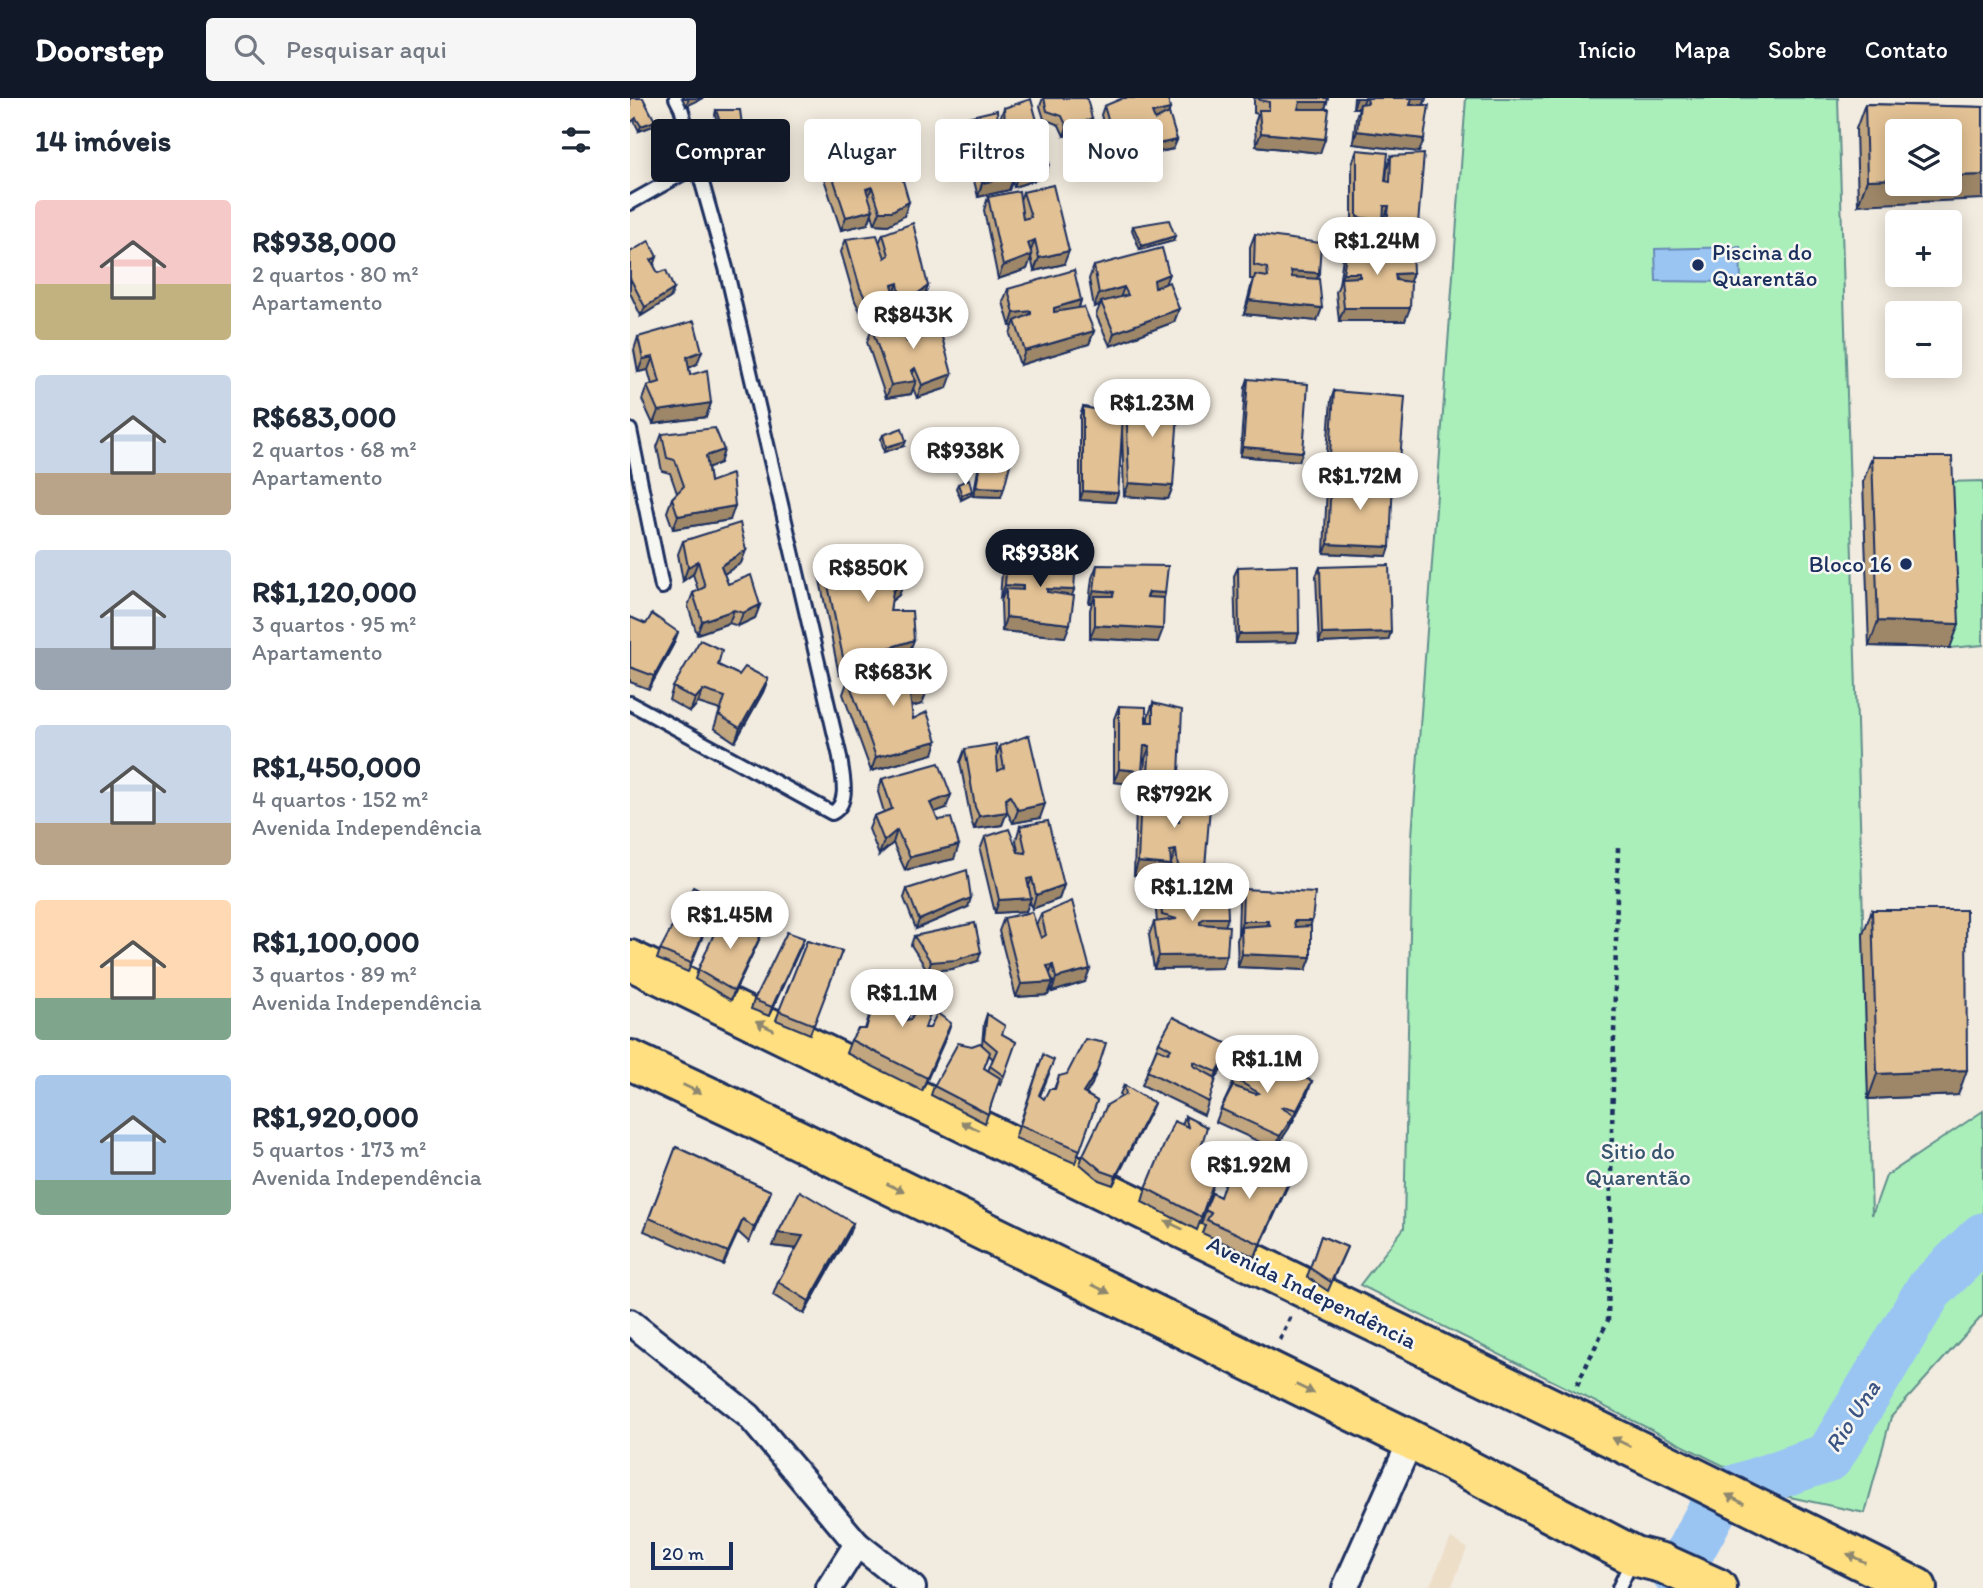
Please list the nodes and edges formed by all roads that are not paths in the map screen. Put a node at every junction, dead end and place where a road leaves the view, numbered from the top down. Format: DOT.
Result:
graph roads {
  1 [pos="676,98"];
  2 [pos="684,119"];
  3 [pos="667,182"];
  4 [pos="701,182"];
  5 [pos="630,202"];
  6 [pos="630,430"];
  7 [pos="662,587"];
  8 [pos="630,703"];
  9 [pos="630,960"];
  10 [pos="630,1060"];
  11 [pos="630,1322"];
  12 [pos="1410,1440"];
  13 [pos="857,1544"];
  14 [pos="1638,1569"];
  15 [pos="829,1588"];
  16 [pos="913,1588"];
  17 [pos="1345,1588"];
  18 [pos="1717,1588"];
  19 [pos="1917,1588"];
  1 -- 2 [label="lane"];
  3 -- 5 [label="lane"];
  4 -- 8 [label="lane"];
  6 -- 7 [label="lane"];
  19 -- 9 [label="main road, Avenida Independência, one-way"];
  10 -- 12 [label="main road, one-way"];
  11 -- 13 [label="street"];
  12 -- 14 [label="main road"];
  12 -- 17 [label="street"];
  13 -- 15 [label="street"];
  13 -- 16 [label="street"];
  14 -- 18 [label="main road"];
}
